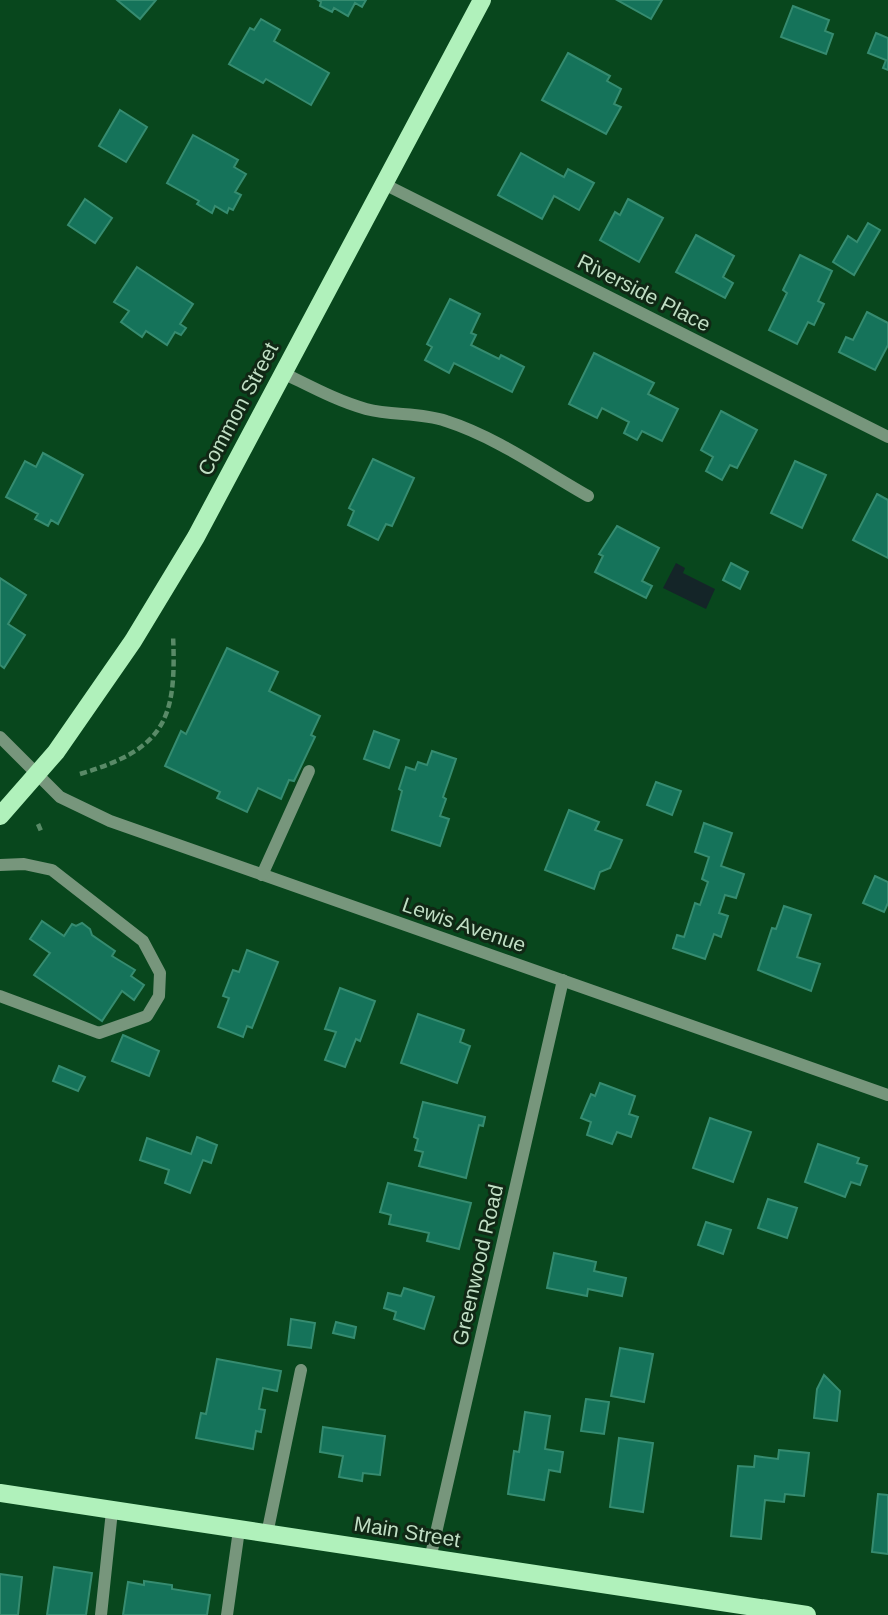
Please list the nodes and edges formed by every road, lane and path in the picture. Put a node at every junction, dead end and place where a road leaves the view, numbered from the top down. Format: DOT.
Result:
graph roads {
  1 [pos="482,0"];
  2 [pos="384,184"];
  3 [pos="283,373"];
  4 [pos="888,437"];
  5 [pos="588,496"];
  6 [pos="173,635"];
  7 [pos="0,737"];
  8 [pos="309,771"];
  9 [pos="80,774"];
  10 [pos="36,775"];
  11 [pos="0,816"];
  12 [pos="38,824"];
  13 [pos="41,831"];
  14 [pos="0,865"];
  15 [pos="262,874"];
  16 [pos="563,980"];
  17 [pos="0,996"];
  18 [pos="888,1095"];
  19 [pos="301,1370"];
  20 [pos="0,1493"];
  21 [pos="112,1511"];
  22 [pos="239,1530"];
  23 [pos="267,1534"];
  24 [pos="430,1559"];
  25 [pos="101,1615"];
  26 [pos="226,1615"];
  27 [pos="807,1615"];
  1 -- 2 [label="main road, Common Street"];
  2 -- 3 [label="main road, Common Street"];
  2 -- 4 [label="street, Riverside Place"];
  3 -- 5 [label="street"];
  3 -- 10 [label="main road, Common Street"];
  6 -- 9 [label="path"];
  7 -- 10 [label="street, Lewis Avenue"];
  8 -- 15 [label="street"];
  10 -- 11 [label="main road, Common Street"];
  10 -- 15 [label="street, Lewis Avenue"];
  12 -- 13 [label="path"];
  14 -- 17 [label="street"];
  15 -- 16 [label="street, Lewis Avenue"];
  16 -- 18 [label="street, Lewis Avenue"];
  16 -- 24 [label="street, Greenwood Road"];
  19 -- 23 [label="street"];
  20 -- 21 [label="main road, Main Street"];
  21 -- 22 [label="main road, Main Street"];
  21 -- 25 [label="street"];
  22 -- 23 [label="main road, Main Street"];
  22 -- 26 [label="street"];
  23 -- 24 [label="main road, Main Street"];
  24 -- 27 [label="main road, Main Street"];
}
